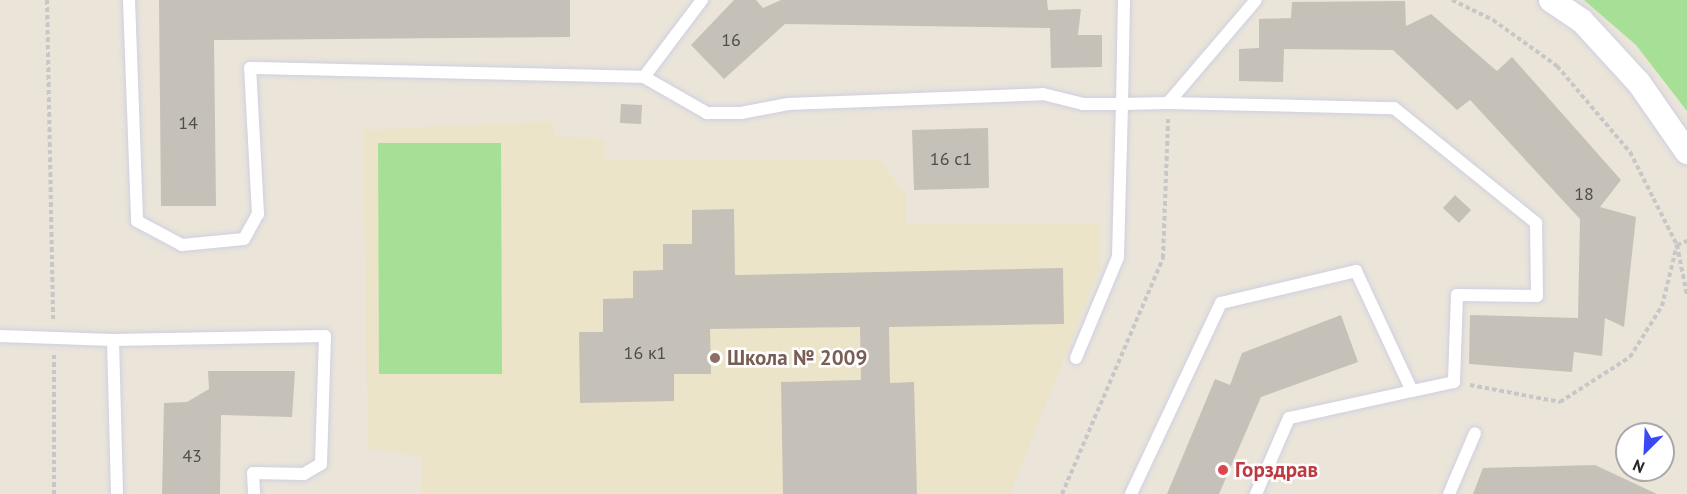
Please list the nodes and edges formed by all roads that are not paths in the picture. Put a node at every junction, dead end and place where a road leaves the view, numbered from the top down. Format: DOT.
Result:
graph roads {
  1 [pos="129,0"];
  2 [pos="702,0"];
  3 [pos="1124,0"];
  4 [pos="1256,0"];
  5 [pos="1551,0"];
  6 [pos="645,77"];
  7 [pos="1168,103"];
  8 [pos="1122,104"];
  9 [pos="1687,152"];
  10 [pos="0,336"];
  11 [pos="113,340"];
  12 [pos="1076,358"];
  13 [pos="1412,391"];
  14 [pos="1475,433"];
  15 [pos="117,494"];
  16 [pos="254,494"];
  17 [pos="1131,494"];
  18 [pos="1256,494"];
  19 [pos="1449,494"];
  1 -- 6 [label="lane"];
  2 -- 6 [label="lane"];
  3 -- 8 [label="lane"];
  4 -- 7 [label="lane"];
  5 -- 9 [label="street"];
  6 -- 8 [label="lane"];
  7 -- 8 [label="lane"];
  7 -- 13 [label="lane"];
  8 -- 12 [label="lane"];
  10 -- 11 [label="lane"];
  11 -- 15 [label="lane"];
  11 -- 16 [label="lane"];
  13 -- 17 [label="lane"];
  13 -- 18 [label="lane"];
  14 -- 19 [label="lane"];
}
